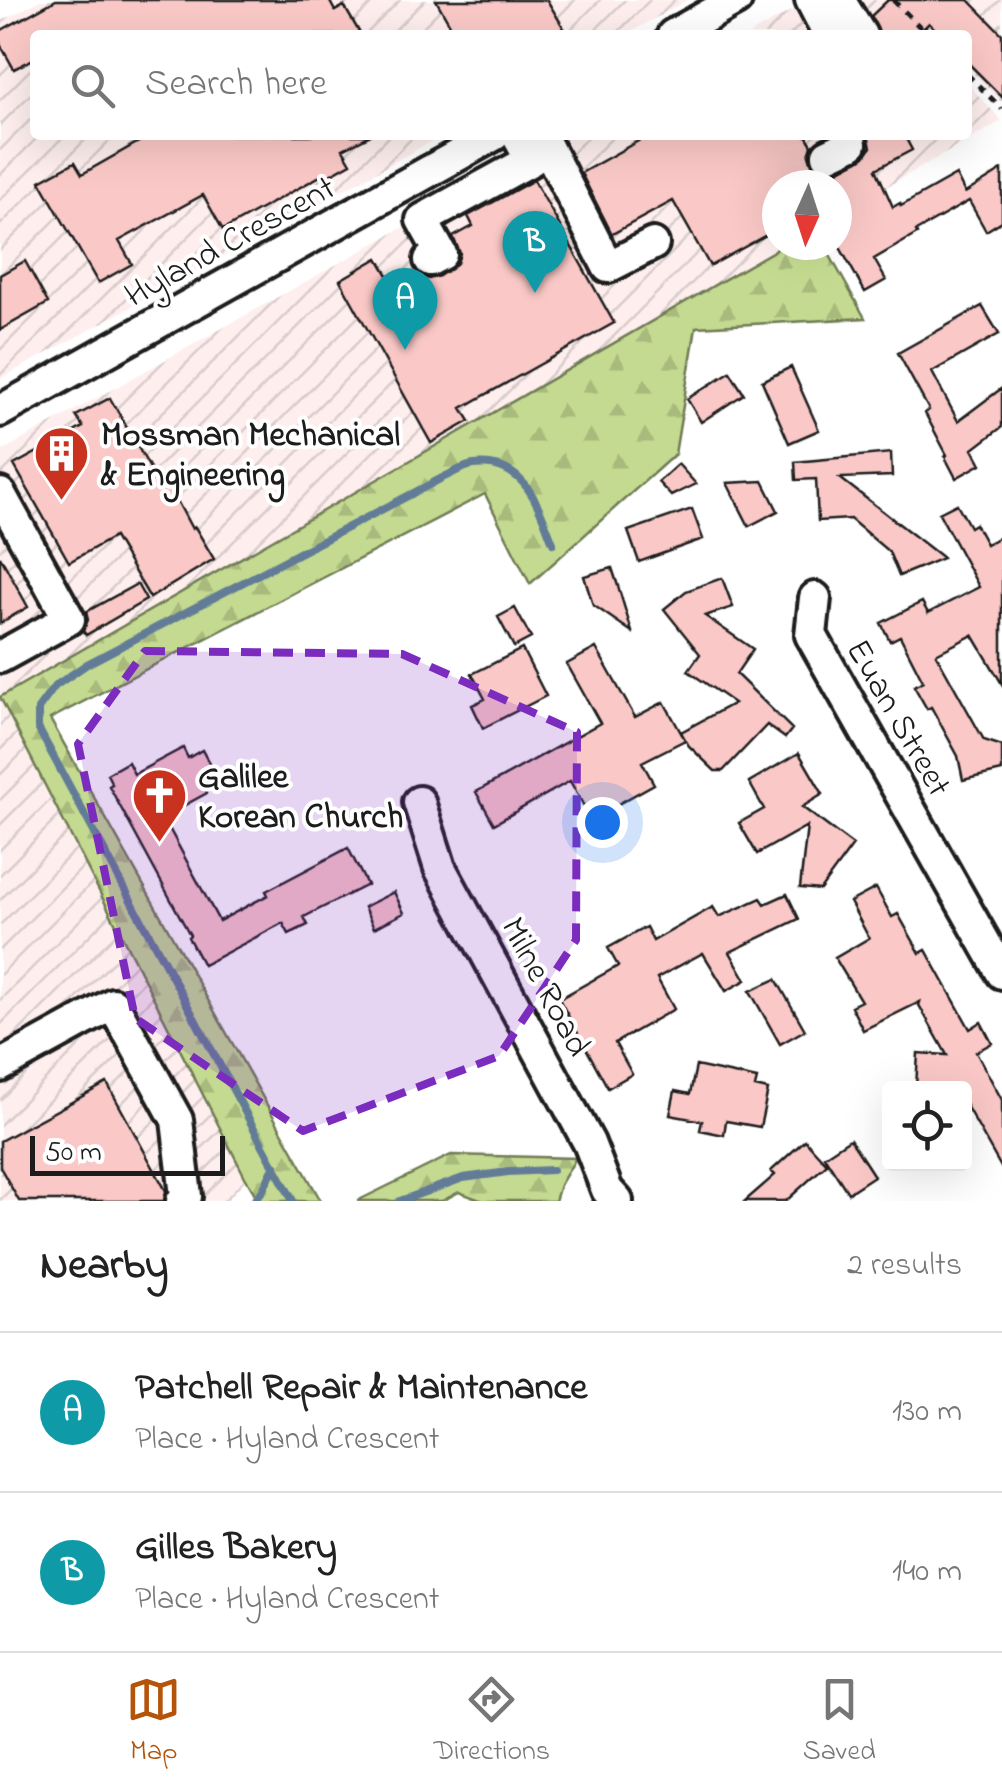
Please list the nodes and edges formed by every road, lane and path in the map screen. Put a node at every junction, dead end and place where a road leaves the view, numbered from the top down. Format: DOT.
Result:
graph roads {
  1 [pos="736,0"];
  2 [pos="810,0"];
  3 [pos="840,0"];
  4 [pos="893,0"];
  5 [pos="682,30"];
  6 [pos="826,30"];
  7 [pos="858,30"];
  8 [pos="923,30"];
  9 [pos="972,79"];
  10 [pos="1002,109"];
  11 [pos="485,140"];
  12 [pos="520,140"];
  13 [pos="543,140"];
  14 [pos="653,244"];
  15 [pos="430,260"];
  16 [pos="0,411"];
  17 [pos="0,494"];
  18 [pos="815,598"];
  19 [pos="0,657"];
  20 [pos="420,802"];
  21 [pos="1002,973"];
  22 [pos="4,1056"];
  23 [pos="182,1201"];
  24 [pos="616,1201"];
  1 -- 5 [label="street"];
  2 -- 6 [label="street"];
  3 -- 7 [label="street"];
  4 -- 8 [label="path"];
  9 -- 10 [label="path"];
  11 -- 16 [label="street, Hyland Crescent"];
  12 -- 15 [label="street"];
  13 -- 14 [label="street"];
  17 -- 19 [label="street"];
  18 -- 21 [label="street, Euan Street"];
  20 -- 24 [label="street, Milne Road"];
  22 -- 23 [label="street"];
}
